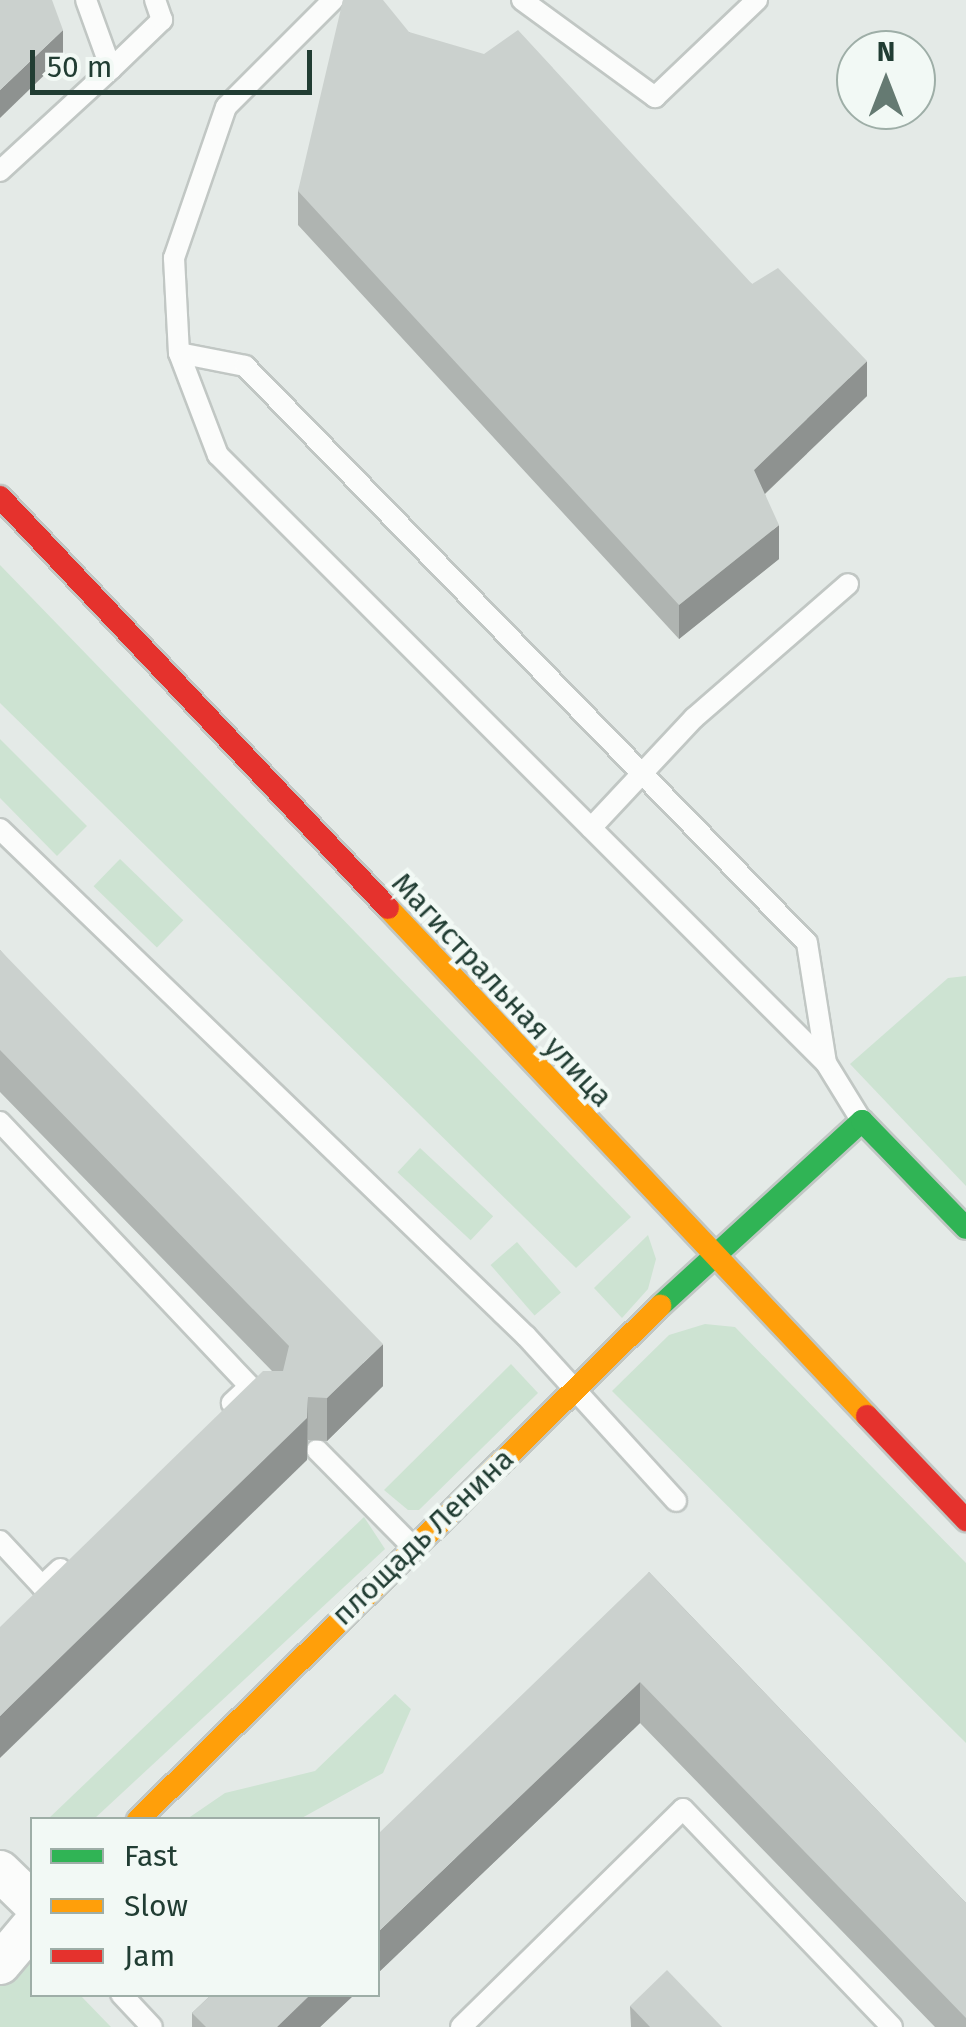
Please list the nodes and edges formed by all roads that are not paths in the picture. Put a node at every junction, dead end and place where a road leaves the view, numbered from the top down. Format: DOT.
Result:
graph roads {
  1 [pos="86,0"];
  2 [pos="156,0"];
  3 [pos="333,0"];
  4 [pos="522,0"];
  5 [pos="758,0"];
  6 [pos="111,69"];
  7 [pos="0,170"];
  8 [pos="179,353"];
  9 [pos="0,497"];
  10 [pos="848,584"];
  11 [pos="641,772"];
  12 [pos="591,828"];
  13 [pos="0,829"];
  14 [pos="826,1063"];
  15 [pos="862,1121"];
  16 [pos="0,1122"];
  17 [pos="966,1228"];
  18 [pos="710,1256"];
  19 [pos="250,1386"];
  20 [pos="576,1388"];
  21 [pos="273,1404"];
  22 [pos="208,1426"];
  23 [pos="318,1450"];
  24 [pos="676,1501"];
  25 [pos="966,1520"];
  26 [pos="0,1542"];
  27 [pos="84,1546"];
  28 [pos="413,1546"];
  29 [pos="141,1817"];
  30 [pos="0,1871"];
  31 [pos="30,1900"];
  32 [pos="30,1928"];
  33 [pos="0,1964"];
  34 [pos="124,1997"];
  35 [pos="152,2027"];
  36 [pos="462,2027"];
  37 [pos="892,2027"];
  1 -- 6 [label="lane"];
  2 -- 6 [label="lane"];
  3 -- 8 [label="lane"];
  4 -- 5 [label="lane"];
  6 -- 7 [label="lane"];
  8 -- 11 [label="lane"];
  8 -- 12 [label="lane"];
  9 -- 18 [label="main road, Магистральная улица"];
  10 -- 11 [label="lane"];
  11 -- 12 [label="lane"];
  11 -- 14 [label="lane"];
  12 -- 14 [label="lane"];
  13 -- 20 [label="lane"];
  14 -- 15 [label="lane"];
  15 -- 17 [label="main road"];
  15 -- 18 [label="main road, площадь Ленина"];
  16 -- 19 [label="lane"];
  18 -- 20 [label="main road, площадь Ленина"];
  18 -- 25 [label="main road, Магистральная улица"];
  19 -- 21 [label="lane"];
  19 -- 22 [label="lane"];
  20 -- 24 [label="lane"];
  20 -- 28 [label="main road, площадь Ленина"];
  23 -- 28 [label="lane"];
  26 -- 27 [label="lane"];
  28 -- 29 [label="main road, площадь Ленина"];
  30 -- 31 [label="street"];
  32 -- 33 [label="street"];
  34 -- 35 [label="lane"];
  36 -- 37 [label="lane"];
}
